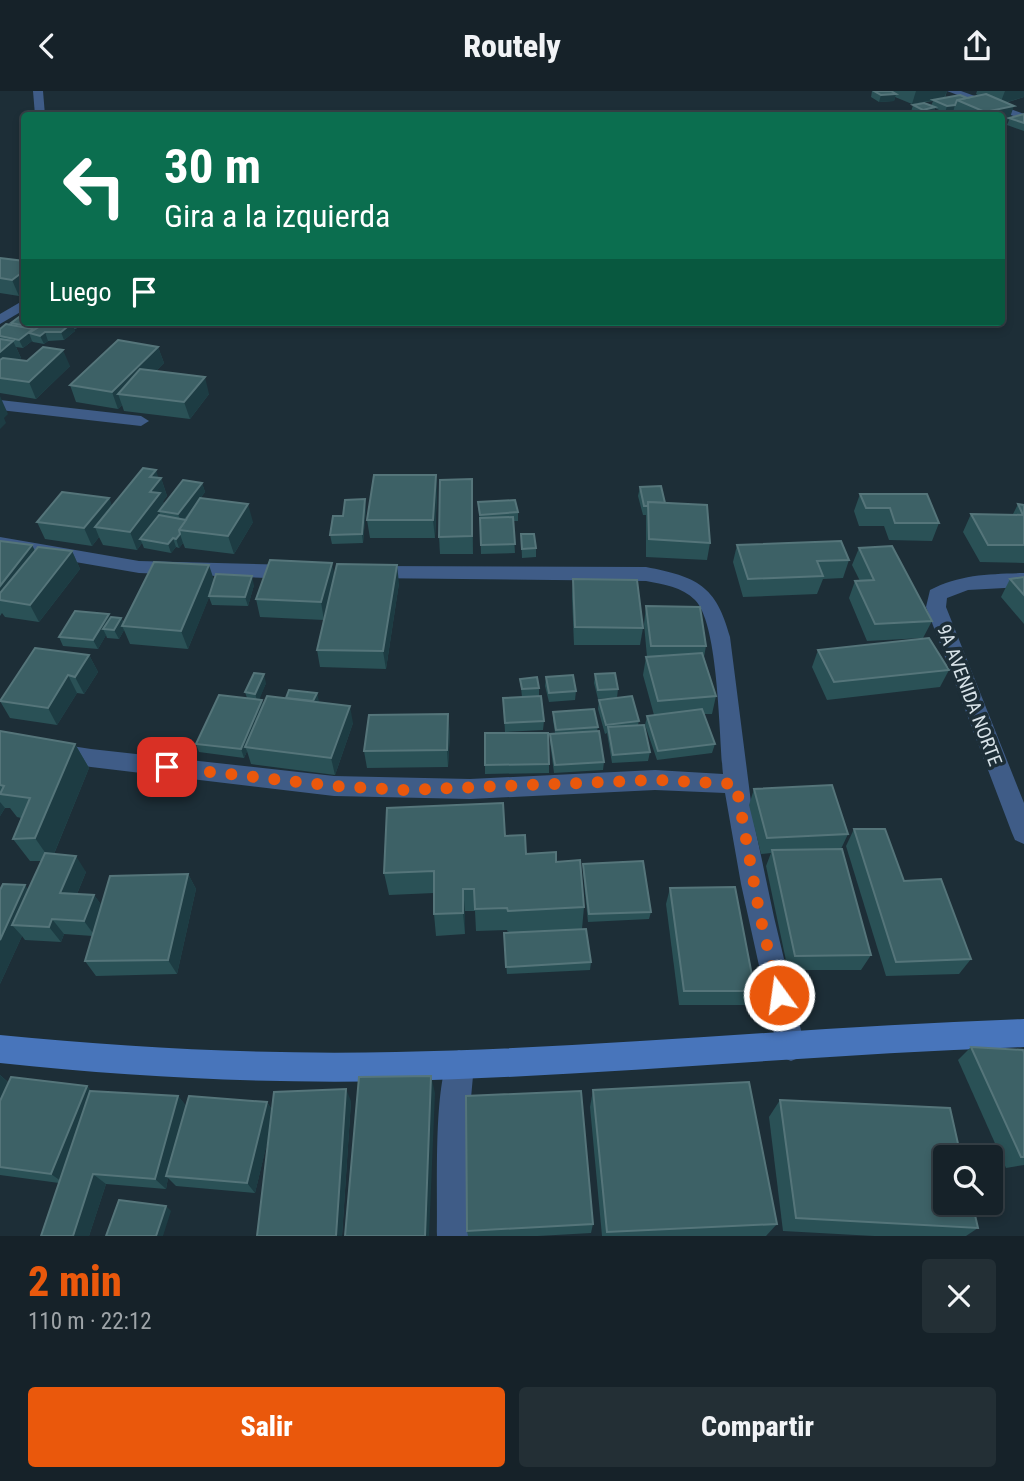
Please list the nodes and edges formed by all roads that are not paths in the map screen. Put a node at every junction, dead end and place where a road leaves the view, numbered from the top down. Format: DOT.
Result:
graph roads {
  1 [pos="38,91"];
  2 [pos="952,91"];
  3 [pos="1024,104"];
  4 [pos="1002,110"];
  5 [pos="40,112"];
  6 [pos="1024,117"];
  7 [pos="21,306"];
  8 [pos="0,320"];
  9 [pos="0,405"];
  10 [pos="141,421"];
  11 [pos="0,543"];
  12 [pos="319,572"];
  13 [pos="346,573"];
  14 [pos="1024,580"];
  15 [pos="0,744"];
  16 [pos="736,784"];
  17 [pos="1024,833"];
  18 [pos="1024,1033"];
  19 [pos="792,1047"];
  20 [pos="0,1049"];
  21 [pos="459,1065"];
  22 [pos="453,1236"];
  1 -- 5 [label="street"];
  2 -- 4 [label="street"];
  3 -- 4 [label="street"];
  4 -- 6 [label="street"];
  7 -- 8 [label="street"];
  9 -- 10 [label="street"];
  11 -- 12 [label="street"];
  13 -- 16 [label="street"];
  14 -- 17 [label="street, 9A AVENIDA NORTE"];
  15 -- 16 [label="street"];
  16 -- 19 [label="street"];
  18 -- 19 [label="street"];
  19 -- 21 [label="street"];
  20 -- 21 [label="street"];
  21 -- 22 [label="street"];
}
